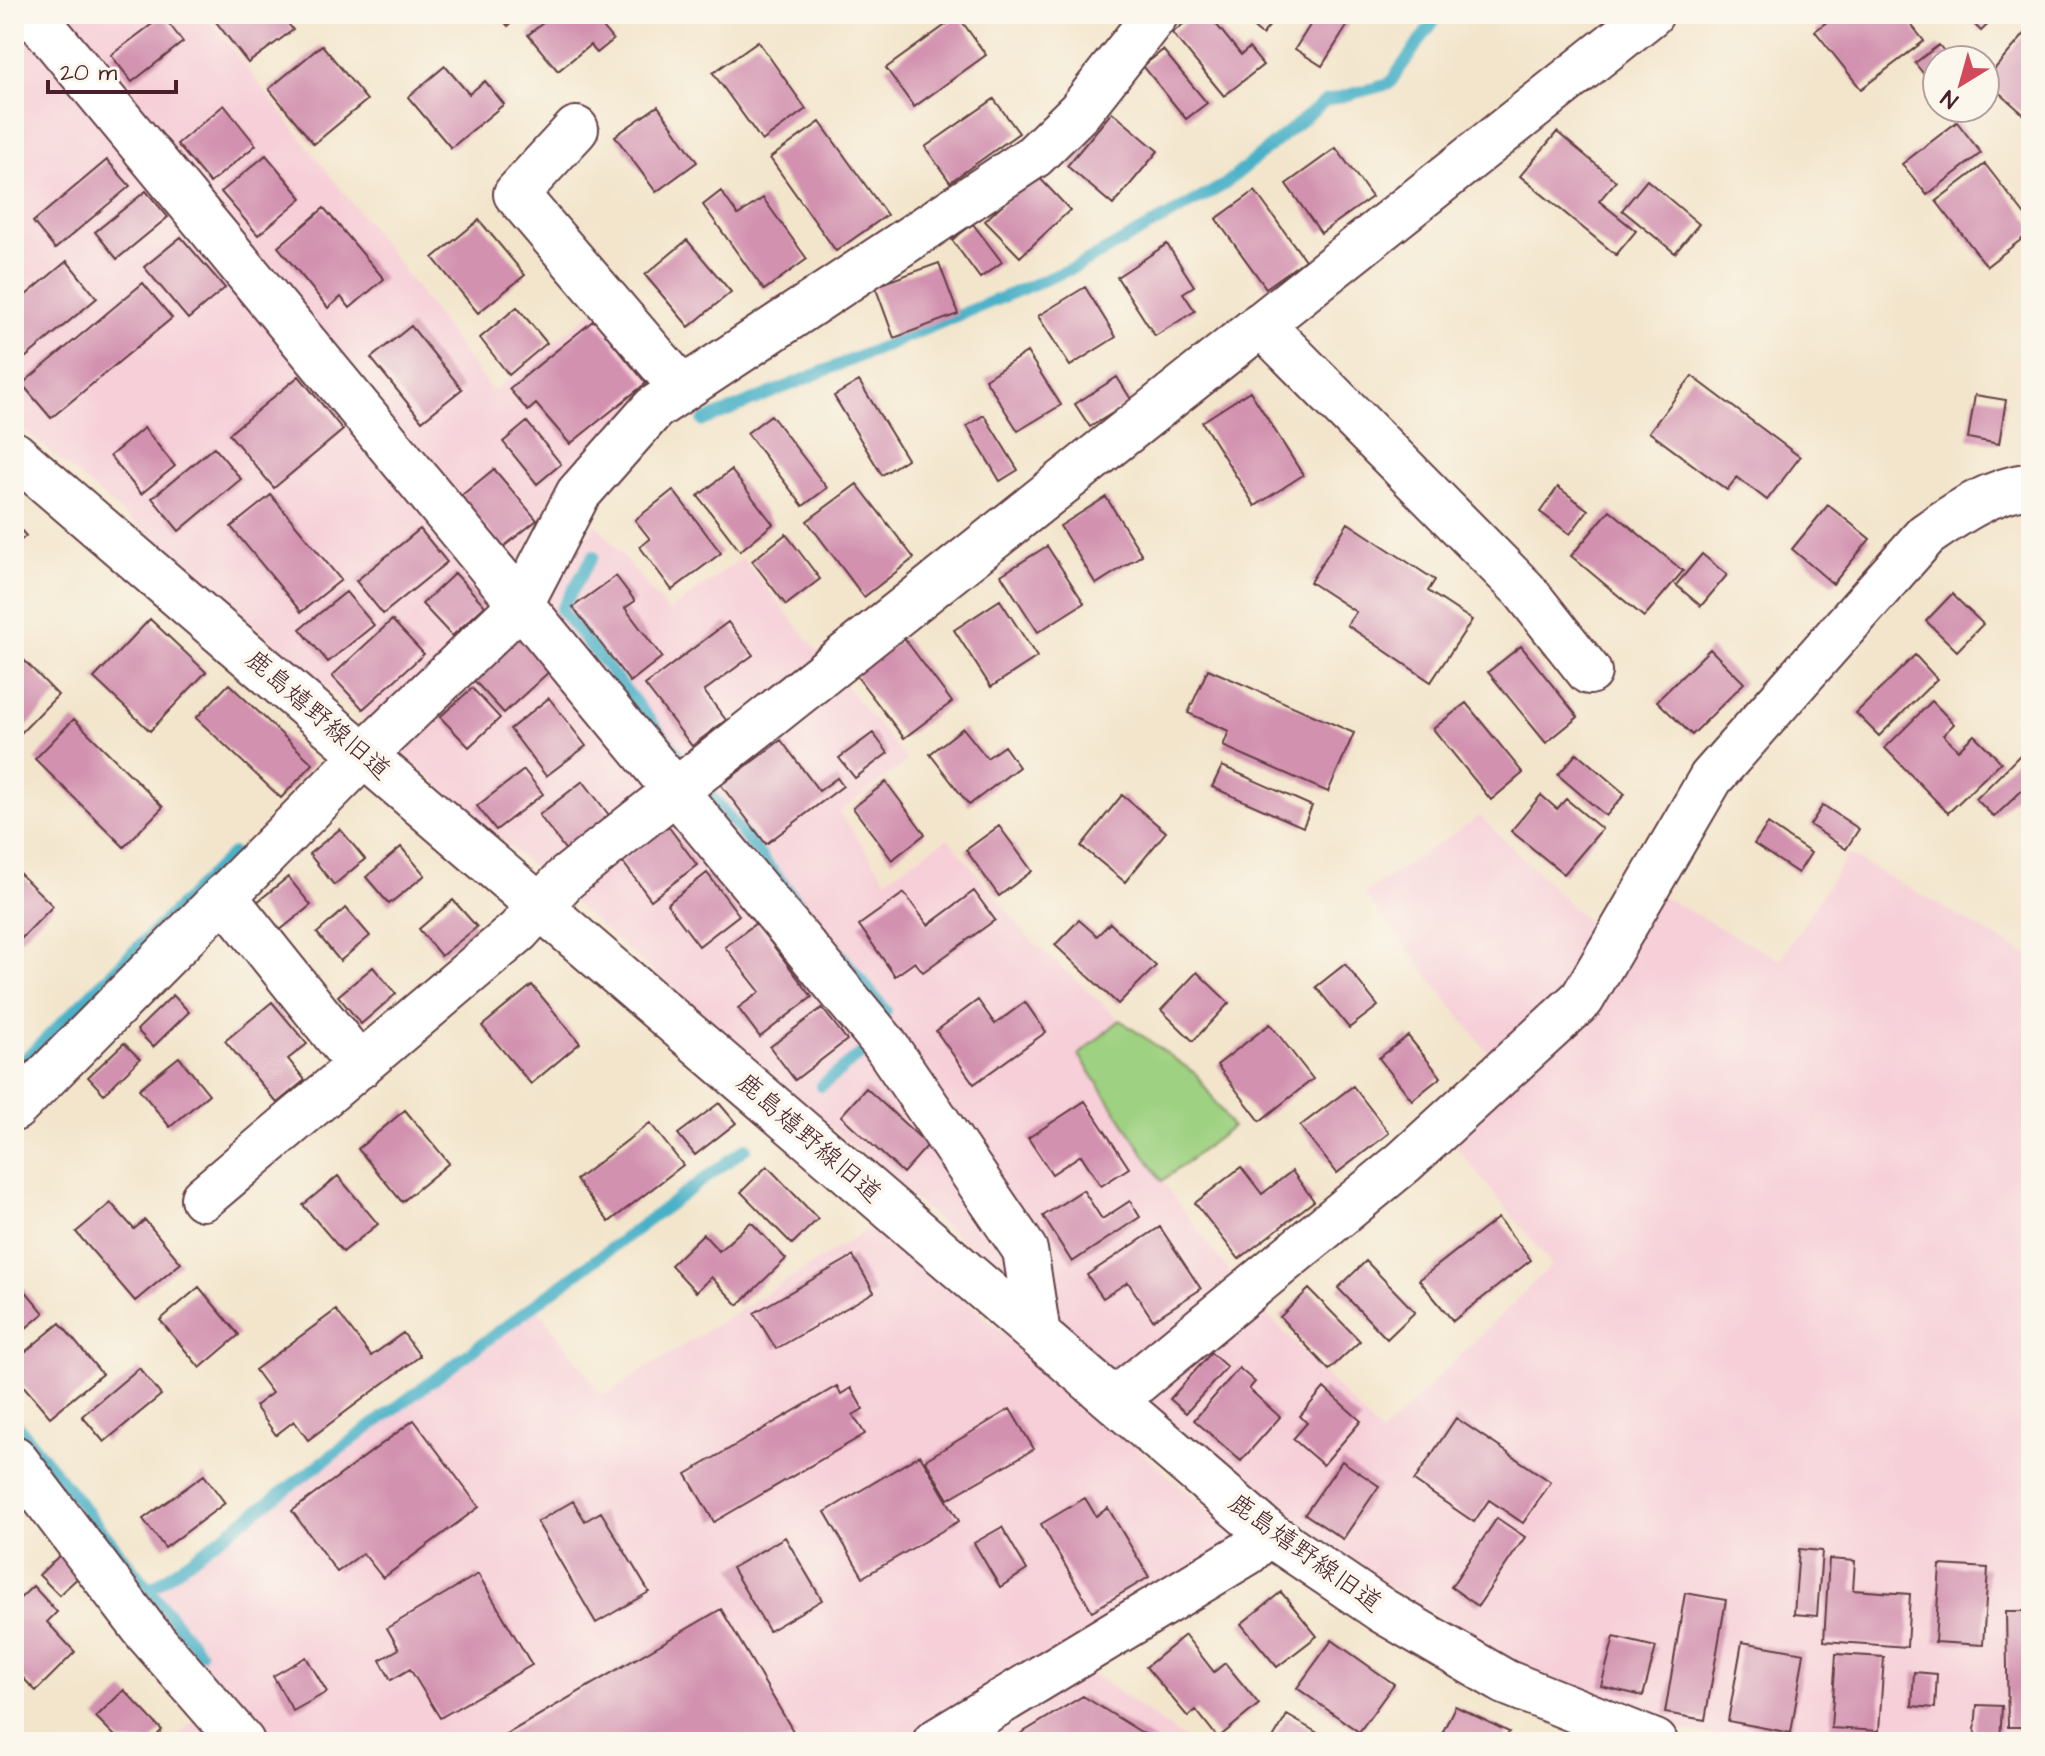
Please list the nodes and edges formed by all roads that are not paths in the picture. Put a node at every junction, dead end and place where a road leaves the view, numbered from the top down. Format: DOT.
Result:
graph roads {
  1 [pos="33,14"];
  2 [pos="1156,14"];
  3 [pos="1651,14"];
  4 [pos="576,129"];
  5 [pos="1261,324"];
  6 [pos="681,387"];
  7 [pos="14,454"];
  8 [pos="2031,485"];
  9 [pos="521,604"];
  10 [pos="1589,672"];
  11 [pos="364,755"];
  12 [pos="675,790"];
  13 [pos="224,896"];
  14 [pos="540,906"];
  15 [pos="360,1066"];
  16 [pos="14,1109"];
  17 [pos="203,1198"];
  18 [pos="1038,1334"];
  19 [pos="1115,1400"];
  20 [pos="14,1458"];
  21 [pos="1268,1533"];
  22 [pos="242,1742"];
  23 [pos="935,1742"];
  24 [pos="1655,1742"];
  1 -- 9 [label="street"];
  2 -- 6 [label="street"];
  3 -- 5 [label="street"];
  4 -- 6 [label="street"];
  5 -- 10 [label="street"];
  5 -- 12 [label="street"];
  6 -- 9 [label="street"];
  7 -- 11 [label="street, 鹿島嬉野線旧道"];
  8 -- 19 [label="street"];
  9 -- 11 [label="street"];
  9 -- 12 [label="street"];
  11 -- 13 [label="street"];
  11 -- 14 [label="street, 鹿島嬉野線旧道"];
  12 -- 14 [label="street"];
  12 -- 18 [label="street"];
  13 -- 15 [label="street"];
  13 -- 16 [label="street"];
  14 -- 15 [label="street"];
  14 -- 18 [label="street, 鹿島嬉野線旧道"];
  15 -- 17 [label="street"];
  18 -- 19 [label="street, 鹿島嬉野線旧道"];
  19 -- 21 [label="street, 鹿島嬉野線旧道"];
  20 -- 22 [label="street"];
  21 -- 23 [label="street"];
  21 -- 24 [label="street, 鹿島嬉野線旧道"];
}
